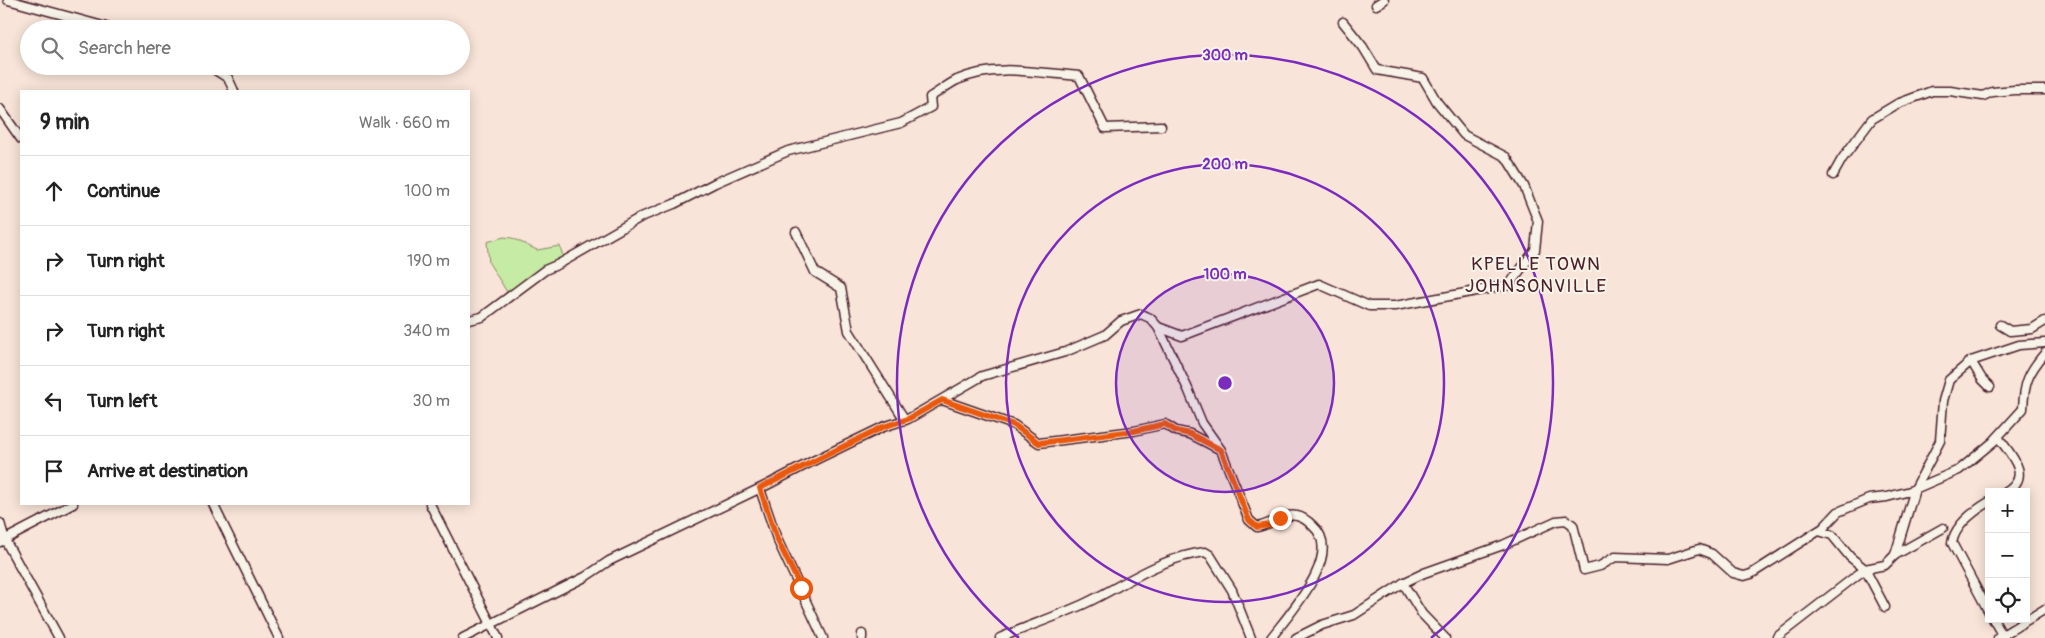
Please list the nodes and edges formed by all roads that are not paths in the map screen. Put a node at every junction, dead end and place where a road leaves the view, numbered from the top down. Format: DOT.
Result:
graph roads {
  1 [pos="8,0"];
  2 [pos="1384,0"];
  3 [pos="1376,5"];
  4 [pos="81,20"];
  5 [pos="1343,22"];
  6 [pos="223,75"];
  7 [pos="234,90"];
  8 [pos="2045,90"];
  9 [pos="0,109"];
  10 [pos="1160,126"];
  11 [pos="20,138"];
  12 [pos="1833,174"];
  13 [pos="796,232"];
  14 [pos="470,320"];
  15 [pos="2045,322"];
  16 [pos="2000,325"];
  17 [pos="1158,327"];
  18 [pos="2045,343"];
  19 [pos="2045,353"];
  20 [pos="1971,361"];
  21 [pos="1990,387"];
  22 [pos="942,400"];
  23 [pos="905,420"];
  24 [pos="1998,437"];
  25 [pos="1221,450"];
  26 [pos="760,488"];
  27 [pos="2012,488"];
  28 [pos="1914,489"];
  29 [pos="1985,504"];
  30 [pos="71,505"];
  31 [pos="213,505"];
  32 [pos="431,505"];
  33 [pos="0,523"];
  34 [pos="1943,528"];
  35 [pos="1819,531"];
  36 [pos="3,541"];
  37 [pos="1894,555"];
  38 [pos="1865,570"];
  39 [pos="1403,583"];
  40 [pos="1985,605"];
  41 [pos="1885,607"];
  42 [pos="2045,609"];
  43 [pos="1995,623"];
  44 [pos="491,625"];
  45 [pos="1777,637"];
  46 [pos="2001,637"];
  47 [pos="59,638"];
  48 [pos="279,638"];
  49 [pos="463,638"];
  50 [pos="498,638"];
  51 [pos="824,638"];
  52 [pos="1000,638"];
  53 [pos="1251,638"];
  54 [pos="1271,638"];
  55 [pos="1296,638"];
  56 [pos="1445,638"];
  1 -- 4 [label="street"];
  2 -- 3 [label="street"];
  5 -- 17 [label="street"];
  6 -- 7 [label="street"];
  8 -- 12 [label="street"];
  9 -- 11 [label="street"];
  10 -- 14 [label="street"];
  13 -- 23 [label="street"];
  15 -- 16 [label="street"];
  17 -- 22 [label="street"];
  17 -- 25 [label="street"];
  18 -- 20 [label="street"];
  19 -- 24 [label="street"];
  20 -- 21 [label="street"];
  20 -- 28 [label="street"];
  22 -- 23 [label="street"];
  22 -- 25 [label="street"];
  23 -- 26 [label="street"];
  24 -- 27 [label="street"];
  24 -- 28 [label="street"];
  25 -- 54 [label="street"];
  26 -- 44 [label="street"];
  26 -- 51 [label="street"];
  28 -- 35 [label="street"];
  28 -- 37 [label="street"];
  29 -- 40 [label="street"];
  30 -- 36 [label="street"];
  31 -- 48 [label="street"];
  32 -- 44 [label="street"];
  33 -- 36 [label="street"];
  34 -- 37 [label="street"];
  35 -- 38 [label="street"];
  35 -- 39 [label="street"];
  36 -- 47 [label="street"];
  37 -- 38 [label="street"];
  38 -- 41 [label="street"];
  38 -- 45 [label="street"];
  39 -- 55 [label="street"];
  39 -- 56 [label="street"];
  42 -- 46 [label="street"];
  43 -- 46 [label="street"];
  44 -- 49 [label="street"];
  44 -- 50 [label="street"];
  52 -- 53 [label="street"];
}
